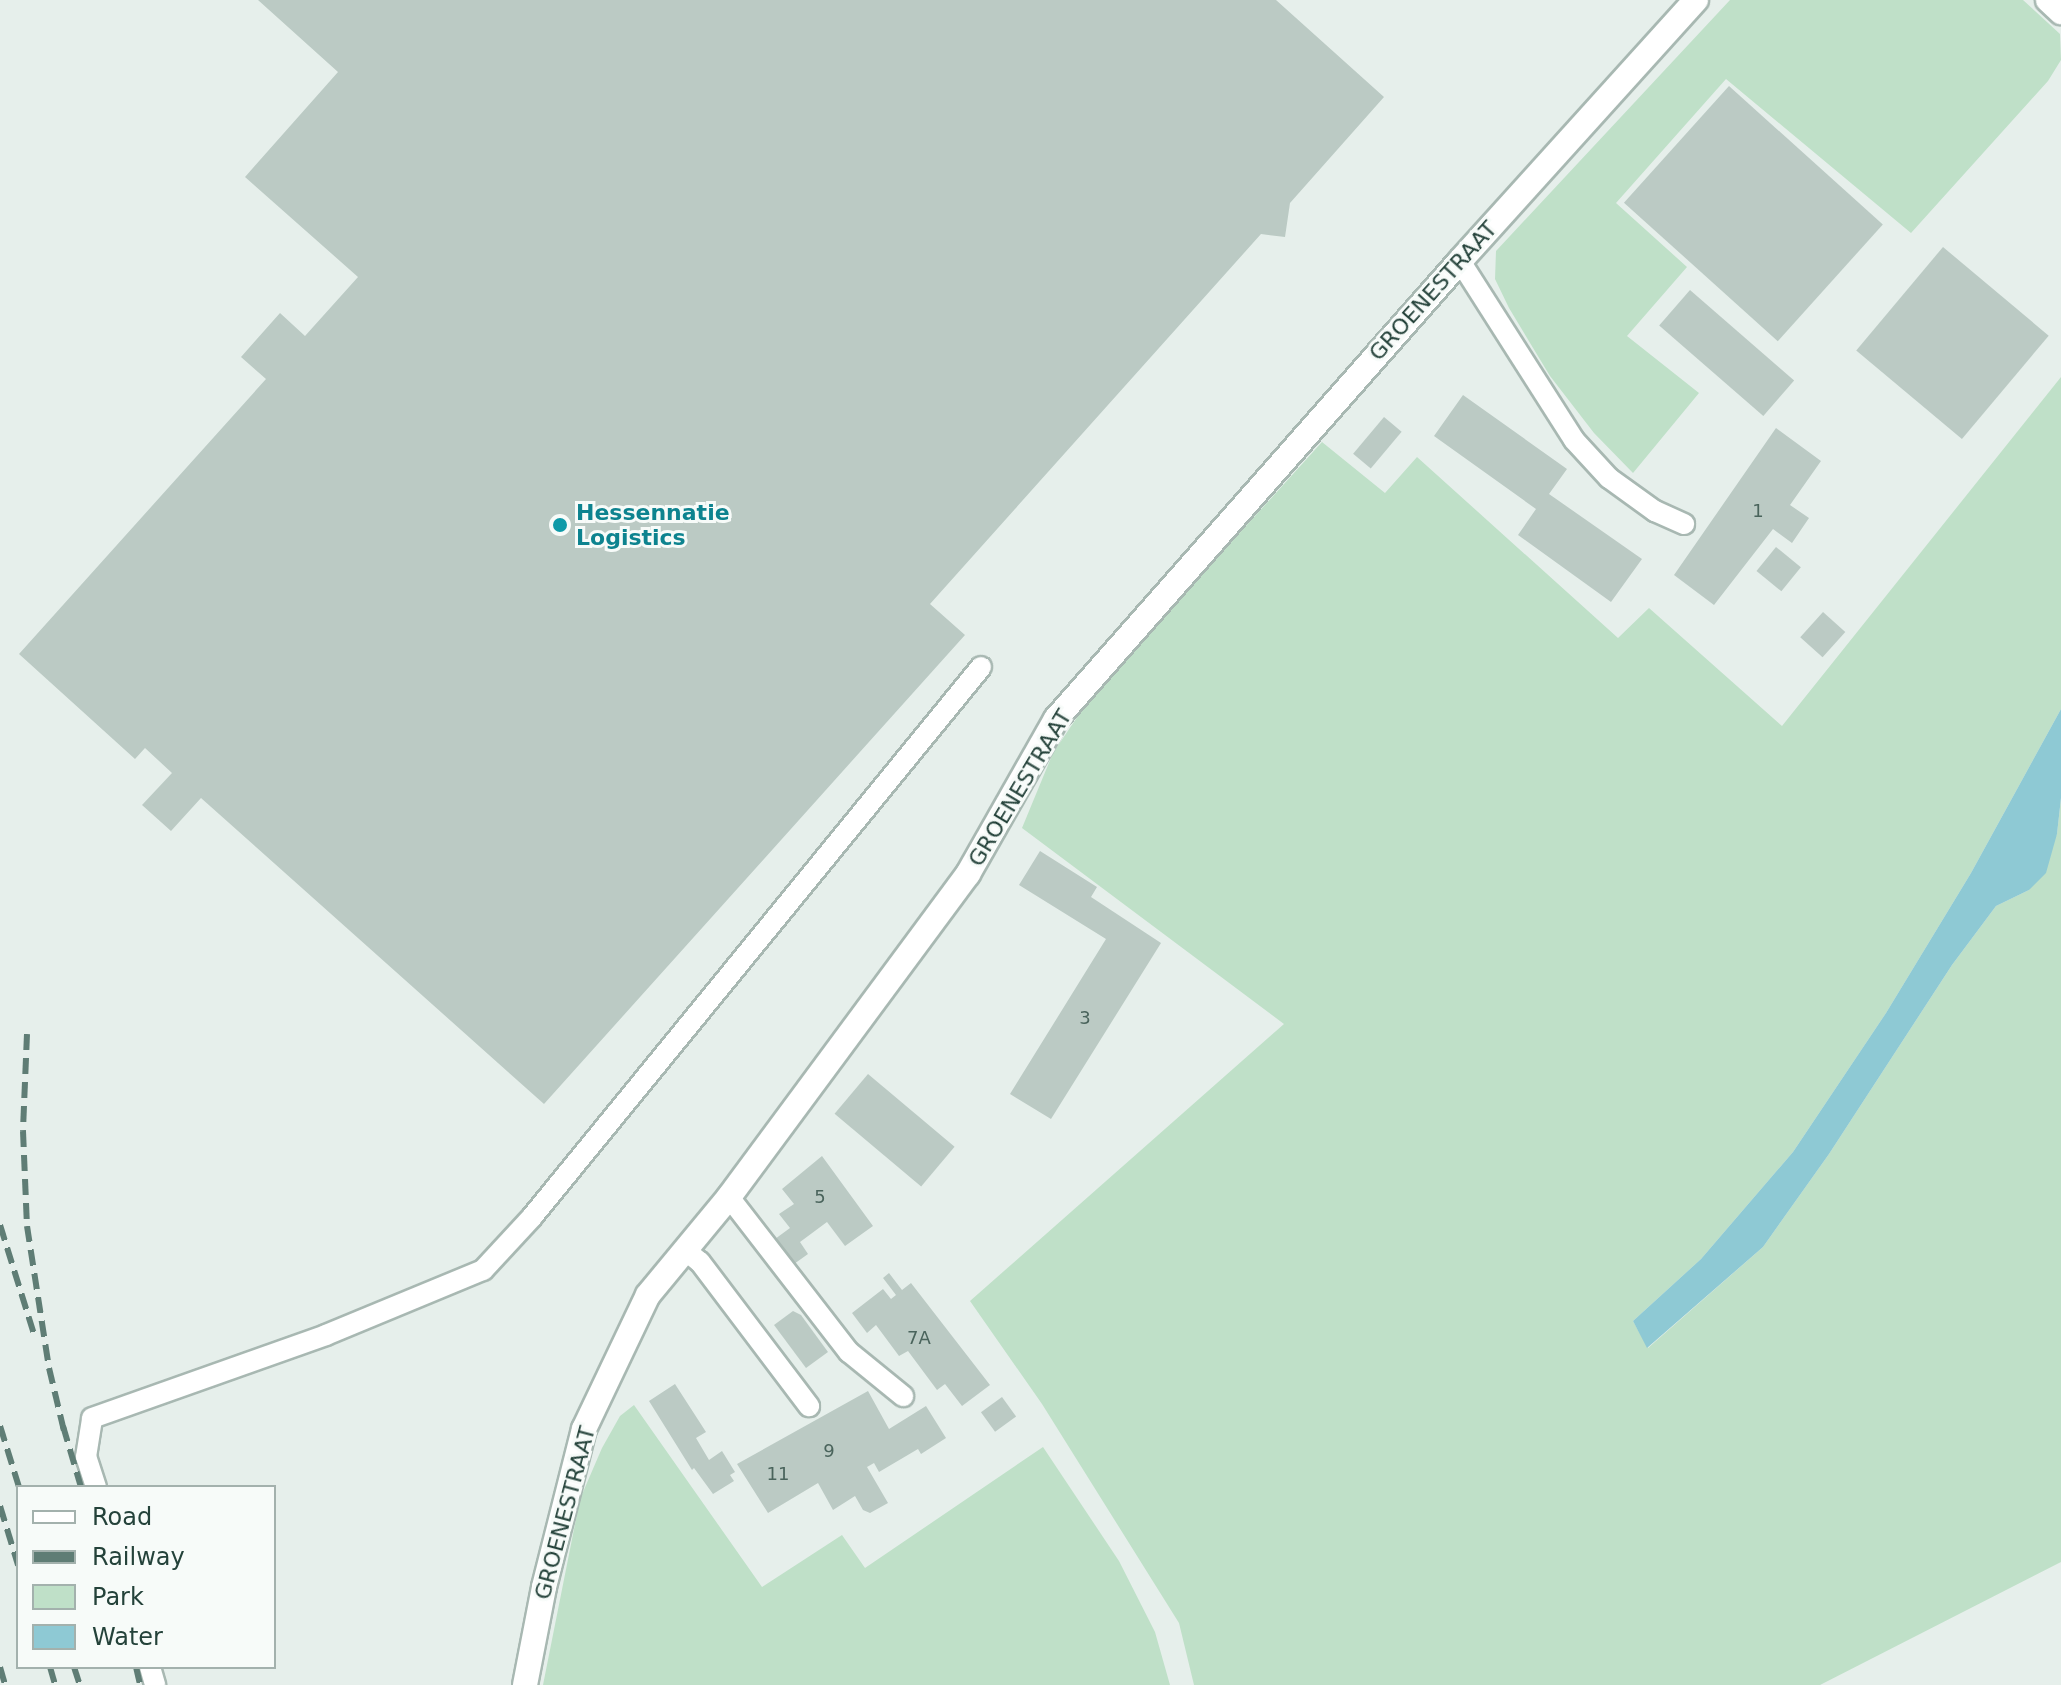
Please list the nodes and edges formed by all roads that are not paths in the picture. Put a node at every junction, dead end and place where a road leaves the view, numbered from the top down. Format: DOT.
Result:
graph roads {
  1 [pos="1696,0"];
  2 [pos="2048,0"];
  3 [pos="2061,12"];
  4 [pos="1460,261"];
  5 [pos="1684,524"];
  6 [pos="981,667"];
  7 [pos="729,1197"];
  8 [pos="685,1250"];
  9 [pos="903,1396"];
  10 [pos="809,1406"];
  11 [pos="95,1485"];
  12 [pos="525,1685"];
  1 -- 4 [label="street, GROENESTRAAT"];
  2 -- 3 [label="street"];
  4 -- 5 [label="lane"];
  4 -- 7 [label="street, GROENESTRAAT"];
  6 -- 11 [label="lane"];
  7 -- 8 [label="street, GROENESTRAAT"];
  7 -- 9 [label="lane"];
  8 -- 10 [label="lane"];
  8 -- 12 [label="street, GROENESTRAAT"];
}
